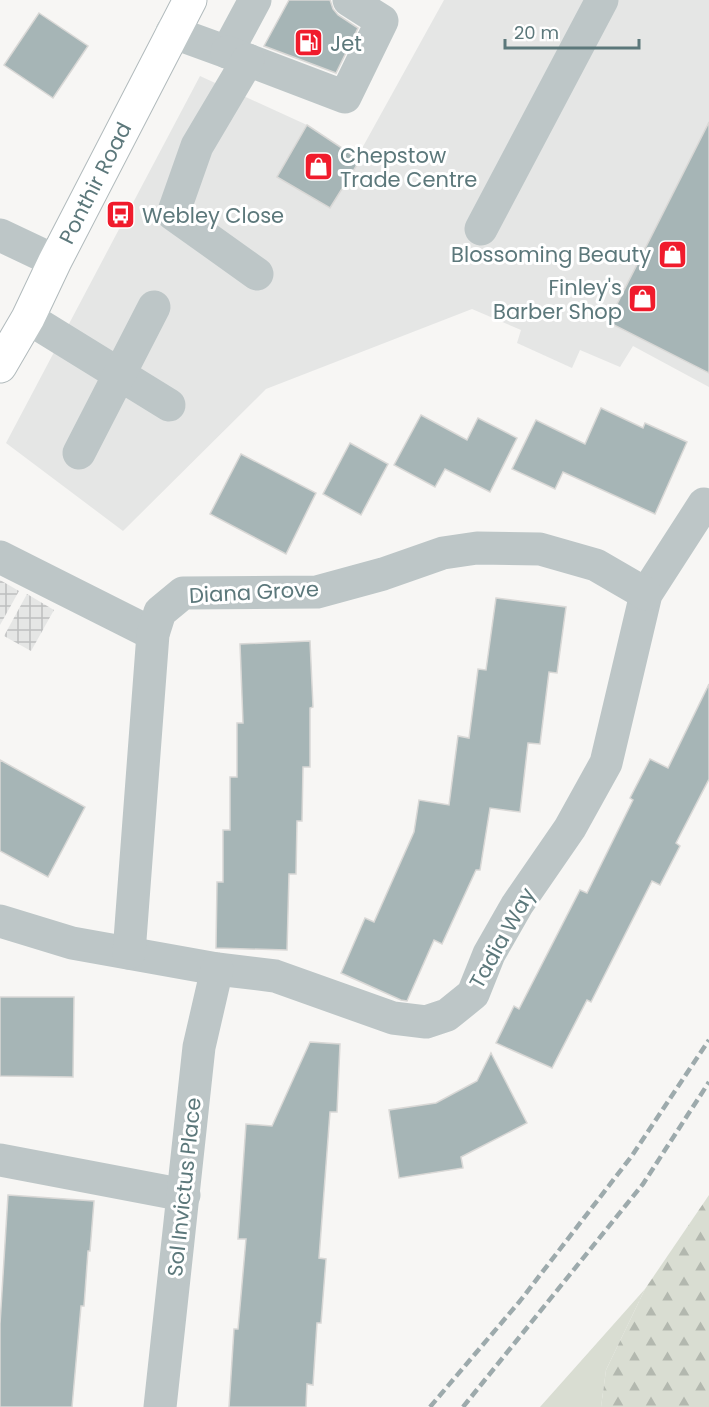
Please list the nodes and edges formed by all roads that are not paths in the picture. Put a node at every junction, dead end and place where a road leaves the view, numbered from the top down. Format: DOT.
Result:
graph roads {
  1 [pos="190,0"];
  2 [pos="255,0"];
  3 [pos="349,0"];
  4 [pos="602,0"];
  5 [pos="172,32"];
  6 [pos="238,56"];
  7 [pos="481,229"];
  8 [pos="0,235"];
  9 [pos="55,261"];
  10 [pos="257,274"];
  11 [pos="154,307"];
  12 [pos="28,318"];
  13 [pos="0,366"];
  14 [pos="119,375"];
  15 [pos="170,405"];
  16 [pos="79,453"];
  17 [pos="704,504"];
  18 [pos="0,557"];
  19 [pos="646,594"];
  20 [pos="153,634"];
  21 [pos="0,921"];
  22 [pos="129,953"];
  23 [pos="218,969"];
  24 [pos="0,1160"];
  25 [pos="184,1194"];
  26 [pos="160,1407"];
  1 -- 5 [label="main road, Ponthir Road"];
  2 -- 6 [label="street"];
  3 -- 6 [label="street"];
  4 -- 7 [label="street"];
  5 -- 6 [label="street"];
  5 -- 9 [label="main road, Ponthir Road"];
  6 -- 10 [label="street"];
  8 -- 9 [label="street"];
  9 -- 12 [label="main road, Ponthir Road"];
  11 -- 14 [label="street"];
  12 -- 13 [label="main road, Ponthir Road"];
  12 -- 14 [label="street"];
  14 -- 15 [label="street"];
  14 -- 16 [label="street"];
  17 -- 19 [label="street, Tadia Way"];
  18 -- 20 [label="street"];
  19 -- 20 [label="street, Diana Grove"];
  19 -- 23 [label="street, Tadia Way"];
  20 -- 22 [label="street, Diana Grove"];
  21 -- 22 [label="street, Tadia Way"];
  22 -- 23 [label="street, Tadia Way"];
  23 -- 25 [label="street, Sol Invictus Place"];
  24 -- 25 [label="street"];
  25 -- 26 [label="street, Sol Invictus Place"];
}
